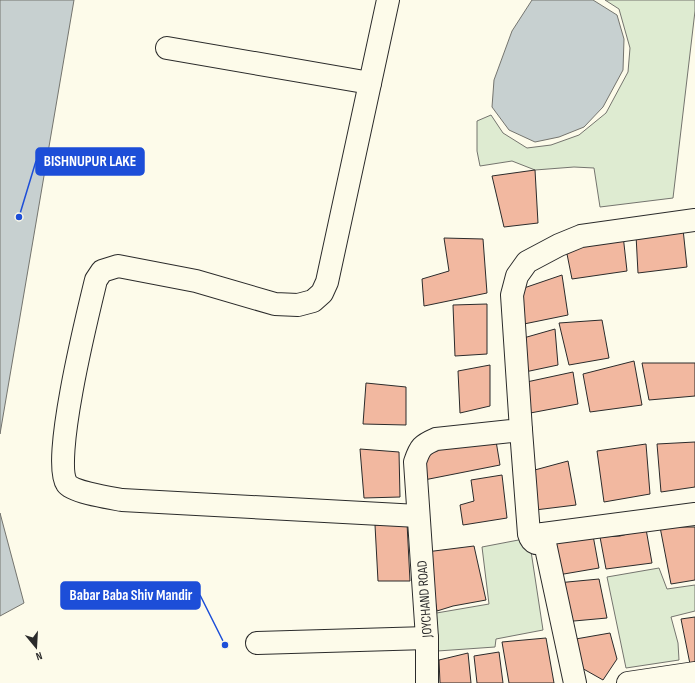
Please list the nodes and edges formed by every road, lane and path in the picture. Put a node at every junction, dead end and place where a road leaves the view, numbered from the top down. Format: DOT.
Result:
graph roads {
  1 [pos="388,0"];
  2 [pos="167,48"];
  3 [pos="370,83"];
  4 [pos="695,220"];
  5 [pos="521,430"];
  6 [pos="695,514"];
  7 [pos="418,516"];
  8 [pos="539,538"];
  9 [pos="427,638"];
  10 [pos="257,643"];
  11 [pos="695,673"];
  12 [pos="427,683"];
  13 [pos="575,683"];
  14 [pos="628,683"];
  1 -- 3 [label="street"];
  2 -- 3 [label="street"];
  3 -- 7 [label="street"];
  4 -- 5 [label="street"];
  5 -- 7 [label="street, JOYCHAND ROAD"];
  5 -- 8 [label="street"];
  6 -- 8 [label="street"];
  7 -- 9 [label="street, JOYCHAND ROAD"];
  8 -- 13 [label="street"];
  9 -- 10 [label="street"];
  9 -- 12 [label="street, JOYCHAND ROAD"];
  11 -- 14 [label="street"];
}
